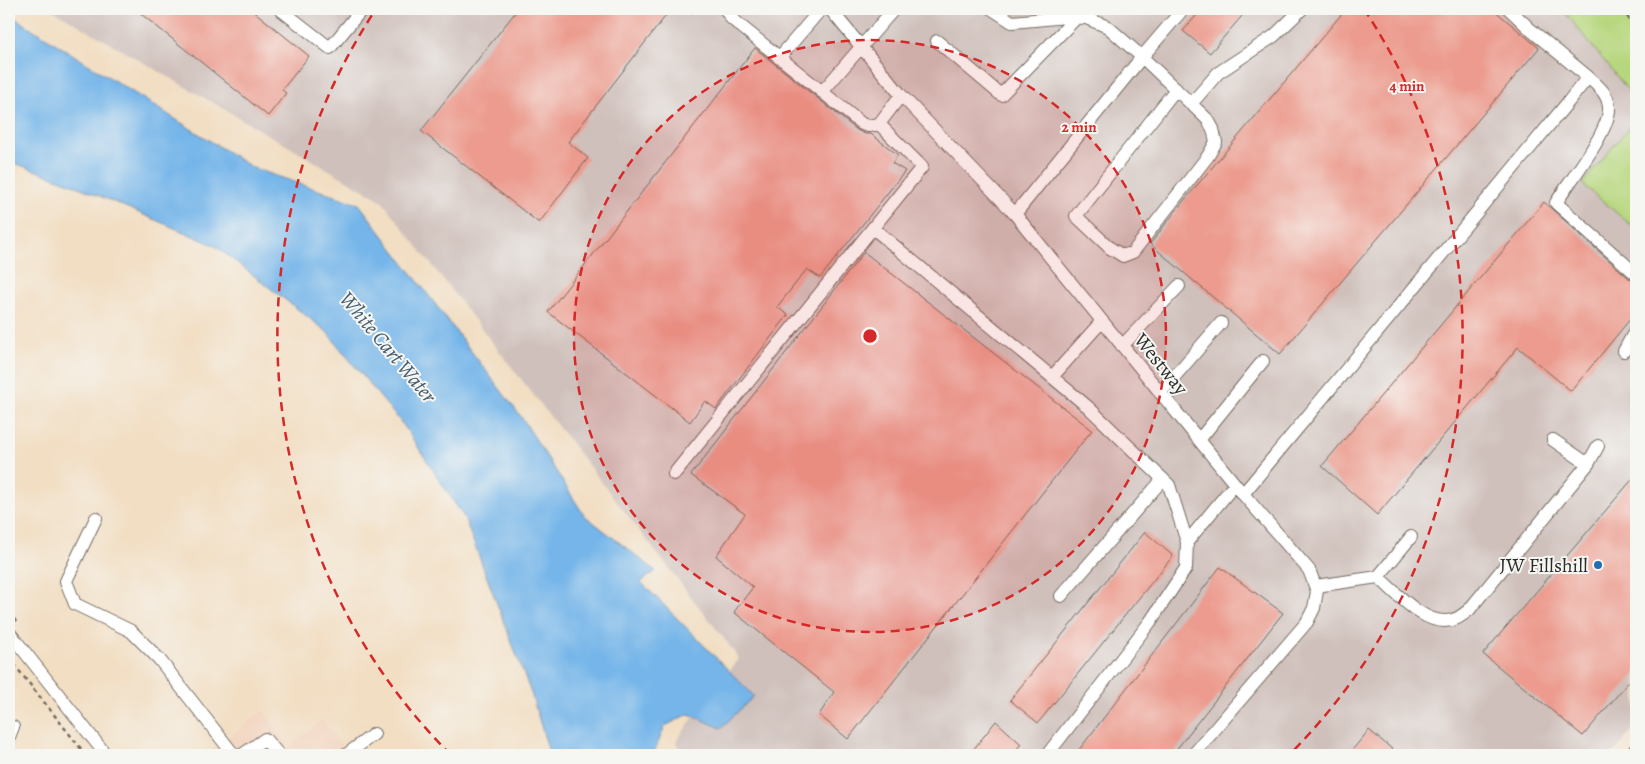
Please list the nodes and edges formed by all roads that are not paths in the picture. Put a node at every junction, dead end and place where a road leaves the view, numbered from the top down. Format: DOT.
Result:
graph roads {
  1 [pos="280,9"];
  2 [pos="362,9"];
  3 [pos="725,9"];
  4 [pos="821,9"];
  5 [pos="830,9"];
  6 [pos="894,9"];
  7 [pos="992,9"];
  8 [pos="1183,9"];
  9 [pos="1302,9"];
  10 [pos="1509,9"];
  11 [pos="1076,18"];
  12 [pos="937,40"];
  13 [pos="861,46"];
  14 [pos="1142,57"];
  15 [pos="779,58"];
  16 [pos="1588,77"];
  17 [pos="1176,89"];
  18 [pos="822,92"];
  19 [pos="901,96"];
  20 [pos="1191,104"];
  21 [pos="879,124"];
  22 [pos="1015,214"];
  23 [pos="873,228"];
  24 [pos="1636,274"];
  25 [pos="1179,286"];
  26 [pos="1102,321"];
  27 [pos="1221,323"];
  28 [pos="1636,329"];
  29 [pos="1122,346"];
  30 [pos="1624,351"];
  31 [pos="1264,361"];
  32 [pos="1052,377"];
  33 [pos="1160,393"];
  34 [pos="1199,440"];
  35 [pos="1553,440"];
  36 [pos="1598,446"];
  37 [pos="1588,464"];
  38 [pos="674,474"];
  39 [pos="1163,479"];
  40 [pos="1239,489"];
  41 [pos="96,518"];
  42 [pos="1411,537"];
  43 [pos="1188,542"];
  44 [pos="1378,577"];
  45 [pos="1316,586"];
  46 [pos="1061,596"];
  47 [pos="9,632"];
  48 [pos="374,734"];
  49 [pos="1636,749"];
  50 [pos="106,755"];
  51 [pos="234,755"];
  52 [pos="242,755"];
  53 [pos="279,755"];
  54 [pos="346,755"];
  55 [pos="1047,755"];
  56 [pos="1193,755"];
  57 [pos="1631,755"];
  1 -- 2 [label="street"];
  3 -- 15 [label="street"];
  4 -- 15 [label="street"];
  5 -- 13 [label="street, Westway"];
  6 -- 13 [label="street"];
  7 -- 11 [label="street"];
  8 -- 14 [label="street"];
  9 -- 20 [label="street"];
  10 -- 16 [label="street"];
  11 -- 12 [label="street"];
  11 -- 14 [label="street"];
  13 -- 18 [label="street"];
  13 -- 19 [label="street, Westway"];
  14 -- 17 [label="street"];
  14 -- 22 [label="street"];
  15 -- 18 [label="street"];
  16 -- 24 [label="street"];
  16 -- 40 [label="street"];
  17 -- 20 [label="street"];
  17 -- 20 [label="street"];
  18 -- 21 [label="street"];
  19 -- 21 [label="street"];
  19 -- 22 [label="street, Westway"];
  21 -- 23 [label="street"];
  22 -- 26 [label="street, Westway"];
  23 -- 32 [label="street"];
  23 -- 38 [label="street"];
  25 -- 29 [label="street"];
  26 -- 29 [label="street, Westway"];
  26 -- 32 [label="street"];
  27 -- 33 [label="street"];
  28 -- 30 [label="street"];
  29 -- 33 [label="street, Westway"];
  31 -- 34 [label="street"];
  32 -- 39 [label="street"];
  33 -- 34 [label="street, Westway"];
  34 -- 40 [label="street, Westway"];
  35 -- 37 [label="street"];
  36 -- 37 [label="street"];
  37 -- 44 [label="street"];
  39 -- 43 [label="street"];
  39 -- 46 [label="street"];
  40 -- 43 [label="street"];
  40 -- 45 [label="street, Westway"];
  41 -- 51 [label="street"];
  42 -- 44 [label="street"];
  43 -- 55 [label="street"];
  44 -- 45 [label="street"];
  45 -- 56 [label="street"];
  47 -- 50 [label="street"];
  48 -- 54 [label="street"];
  49 -- 57 [label="street"];
  52 -- 53 [label="street"];
}
